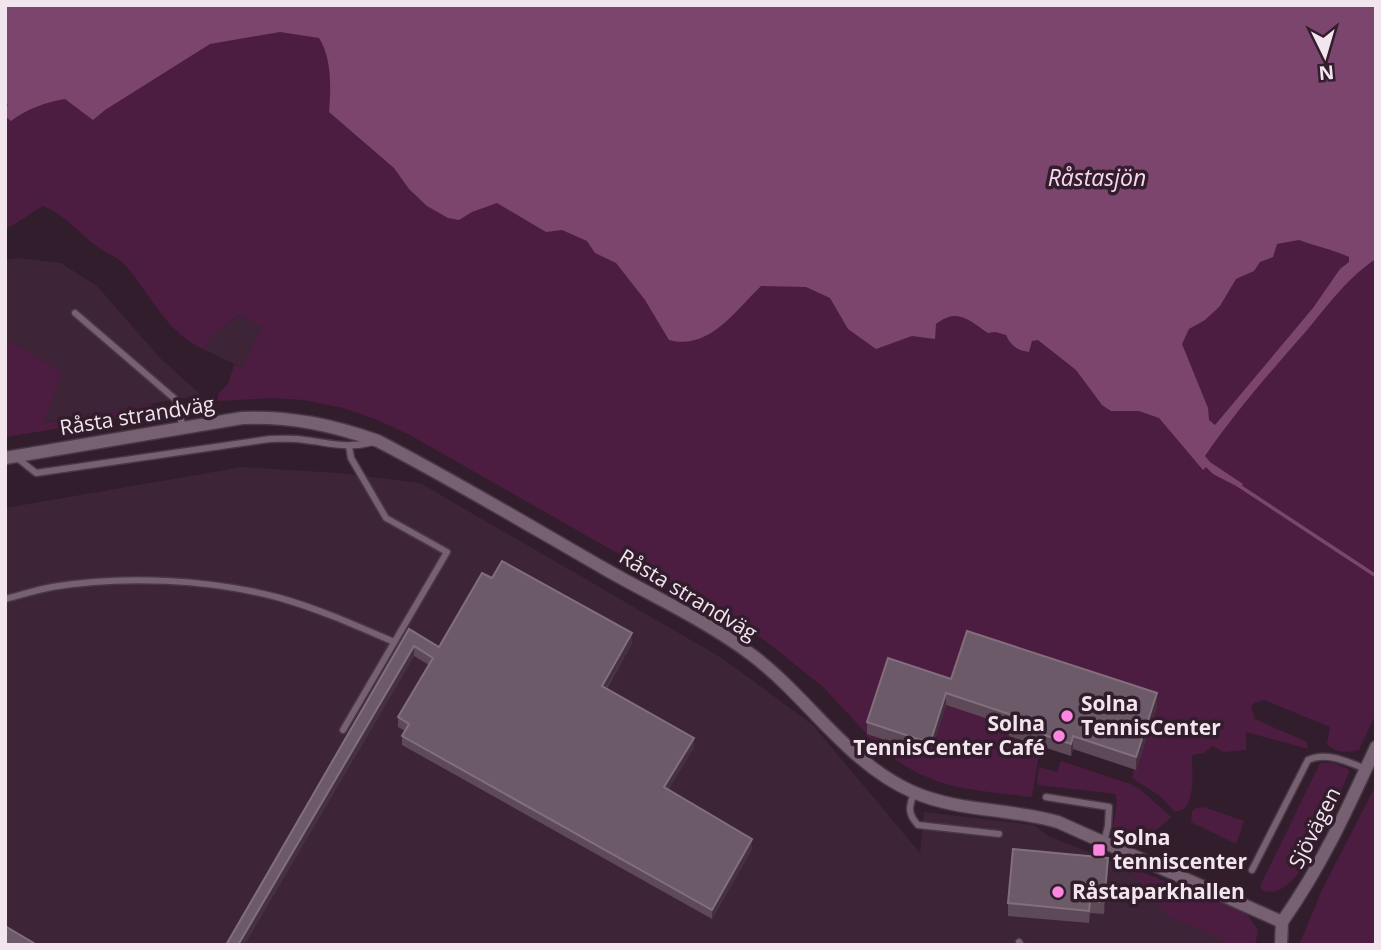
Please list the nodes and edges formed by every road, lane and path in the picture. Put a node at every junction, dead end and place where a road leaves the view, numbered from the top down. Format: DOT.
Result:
graph roads {
  1 [pos="75,313"];
  2 [pos="183,427"];
  3 [pos="378,441"];
  4 [pos="349,446"];
  5 [pos="8,456"];
  6 [pos="5,599"];
  7 [pos="394,642"];
  8 [pos="343,730"];
  9 [pos="1376,747"];
  10 [pos="1366,769"];
  11 [pos="914,792"];
  12 [pos="1046,797"];
  13 [pos="999,834"];
  14 [pos="1104,842"];
  15 [pos="1252,870"];
  16 [pos="1282,922"];
  17 [pos="1281,945"];
  1 -- 2 [label="lane"];
  2 -- 3 [label="street, Råsta strandväg"];
  2 -- 5 [label="street, Råsta strandväg"];
  3 -- 4 [label="lane"];
  3 -- 11 [label="street, Råsta strandväg"];
  4 -- 5 [label="lane"];
  4 -- 7 [label="lane"];
  6 -- 7 [label="lane"];
  7 -- 8 [label="lane"];
  9 -- 10 [label="street, Sjövägen"];
  10 -- 15 [label="lane"];
  10 -- 16 [label="street, Sjövägen"];
  11 -- 13 [label="lane"];
  11 -- 14 [label="street, Råsta strandväg"];
  12 -- 14 [label="lane"];
  14 -- 16 [label="street, Råsta strandväg"];
  16 -- 17 [label="street"];
}
